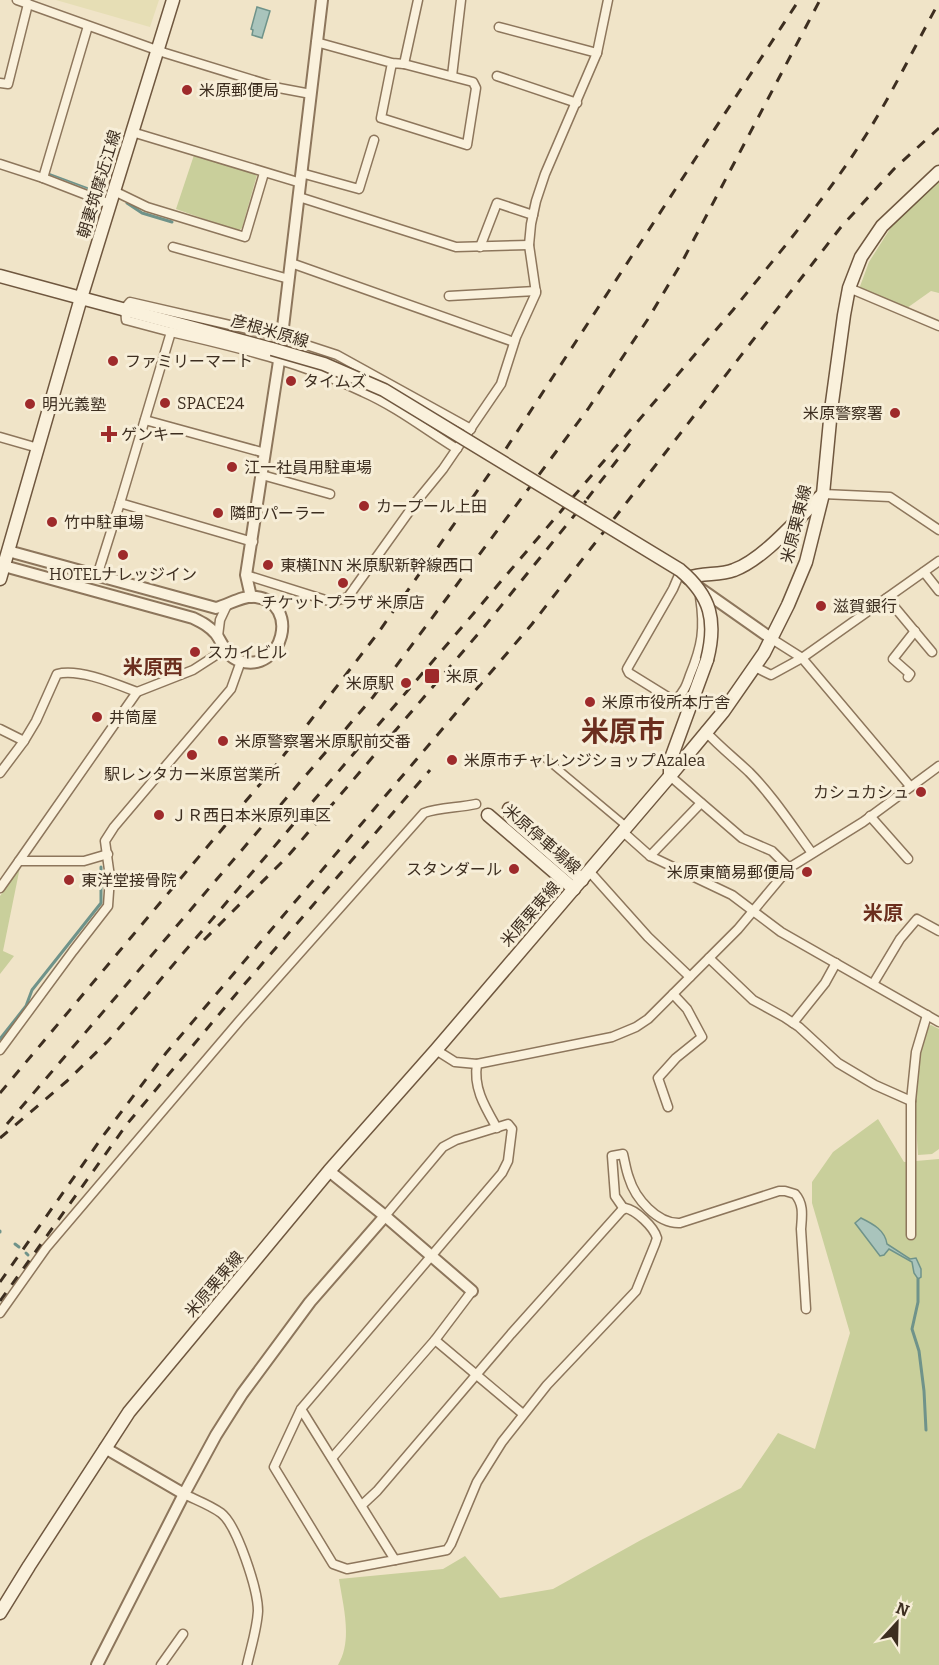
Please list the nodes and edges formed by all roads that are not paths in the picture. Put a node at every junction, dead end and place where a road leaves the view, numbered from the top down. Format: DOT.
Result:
graph roads {
  1 [pos="17,0"];
  2 [pos="173,0"];
  3 [pos="322,0"];
  4 [pos="418,0"];
  5 [pos="461,0"];
  6 [pos="608,0"];
  7 [pos="28,4"];
  8 [pos="88,26"];
  9 [pos="499,27"];
  10 [pos="316,42"];
  11 [pos="157,51"];
  12 [pos="597,53"];
  13 [pos="392,63"];
  14 [pos="405,64"];
  15 [pos="452,76"];
  16 [pos="497,76"];
  17 [pos="0,83"];
  18 [pos="311,94"];
  19 [pos="577,103"];
  20 [pos="132,132"];
  21 [pos="374,140"];
  22 [pos="0,164"];
  23 [pos="939,172"];
  24 [pos="264,173"];
  25 [pos="43,178"];
  26 [pos="301,178"];
  27 [pos="114,191"];
  28 [pos="299,197"];
  29 [pos="110,204"];
  30 [pos="533,214"];
  31 [pos="529,245"];
  32 [pos="173,247"];
  33 [pos="480,247"];
  34 [pos="291,263"];
  35 [pos="0,276"];
  36 [pos="289,279"];
  37 [pos="849,288"];
  38 [pos="536,291"];
  39 [pos="448,296"];
  40 [pos="81,298"];
  41 [pos="125,308"];
  42 [pos="939,326"];
  43 [pos="171,332"];
  44 [pos="282,337"];
  45 [pos="514,342"];
  46 [pos="279,361"];
  47 [pos="145,420"];
  48 [pos="471,429"];
  49 [pos="0,437"];
  50 [pos="38,448"];
  51 [pos="457,449"];
  52 [pos="265,453"];
  53 [pos="262,476"];
  54 [pos="330,494"];
  55 [pos="823,494"];
  56 [pos="120,503"];
  57 [pos="939,516"];
  58 [pos="936,527"];
  59 [pos="253,542"];
  60 [pos="633,544"];
  61 [pos="8,551"];
  62 [pos="939,561"];
  63 [pos="4,566"];
  64 [pos="924,572"];
  65 [pos="246,575"];
  66 [pos="97,576"];
  67 [pos="684,576"];
  68 [pos="0,579"];
  69 [pos="698,587"];
  70 [pos="939,591"];
  71 [pos="251,597"];
  72 [pos="887,598"];
  73 [pos="227,605"];
  74 [pos="915,631"];
  75 [pos="218,636"];
  76 [pos="772,639"];
  77 [pos="224,650"];
  78 [pos="932,652"];
  79 [pos="802,658"];
  80 [pos="241,661"];
  81 [pos="755,667"];
  82 [pos="908,677"];
  83 [pos="138,692"];
  84 [pos="0,729"];
  85 [pos="705,731"];
  86 [pos="24,741"];
  87 [pos="546,759"];
  88 [pos="939,766"];
  89 [pos="0,773"];
  90 [pos="670,776"];
  91 [pos="910,786"];
  92 [pos="701,803"];
  93 [pos="476,804"];
  94 [pos="509,809"];
  95 [pos="488,815"];
  96 [pos="870,816"];
  97 [pos="624,828"];
  98 [pos="812,853"];
  99 [pos="108,854"];
  100 [pos="650,856"];
  101 [pos="908,859"];
  102 [pos="19,861"];
  103 [pos="789,868"];
  104 [pos="582,880"];
  105 [pos="1,885"];
  106 [pos="752,911"];
  107 [pos="939,931"];
  108 [pos="710,958"];
  109 [pos="836,963"];
  110 [pos="690,977"];
  111 [pos="873,984"];
  112 [pos="673,994"];
  113 [pos="927,1015"];
  114 [pos="939,1022"];
  115 [pos="793,1023"];
  116 [pos="0,1050"];
  117 [pos="436,1050"];
  118 [pos="477,1064"];
  119 [pos="911,1101"];
  120 [pos="668,1107"];
  121 [pos="497,1128"];
  122 [pos="329,1171"];
  123 [pos="624,1209"];
  124 [pos="385,1216"];
  125 [pos="911,1235"];
  126 [pos="431,1256"];
  127 [pos="472,1291"];
  128 [pos="806,1310"];
  129 [pos="0,1313"];
  130 [pos="435,1340"];
  131 [pos="477,1375"];
  132 [pos="301,1409"];
  133 [pos="522,1414"];
  134 [pos="105,1448"];
  135 [pos="332,1458"];
  136 [pos="184,1494"];
  137 [pos="362,1505"];
  138 [pos="394,1560"];
  139 [pos="0,1613"];
  140 [pos="183,1634"];
  141 [pos="97,1665"];
  142 [pos="161,1665"];
  143 [pos="247,1665"];
  1 -- 7 [label="street"];
  2 -- 11 [label="main road, 朝妻筑摩近江線"];
  3 -- 10 [label="street"];
  4 -- 14 [label="street"];
  5 -- 15 [label="street"];
  6 -- 12 [label="street"];
  7 -- 8 [label="street"];
  7 -- 17 [label="street"];
  8 -- 11 [label="street"];
  8 -- 25 [label="street"];
  9 -- 12 [label="street"];
  10 -- 13 [label="street"];
  10 -- 18 [label="street"];
  11 -- 18 [label="street"];
  11 -- 20 [label="main road, 朝妻筑摩近江線"];
  12 -- 19 [label="street"];
  13 -- 14 [label="street"];
  13 -- 15 [label="street"];
  14 -- 15 [label="street"];
  16 -- 19 [label="street"];
  18 -- 26 [label="street"];
  19 -- 30 [label="street"];
  20 -- 24 [label="street"];
  20 -- 27 [label="main road, 朝妻筑摩近江線"];
  21 -- 26 [label="street"];
  22 -- 25 [label="street"];
  23 -- 37 [label="main road, 米原栗東線"];
  24 -- 26 [label="street"];
  24 -- 27 [label="street"];
  25 -- 29 [label="street"];
  26 -- 28 [label="street"];
  27 -- 29 [label="main road, 朝妻筑摩近江線"];
  28 -- 33 [label="street"];
  28 -- 34 [label="street"];
  29 -- 40 [label="main road, 朝妻筑摩近江線"];
  30 -- 31 [label="street"];
  30 -- 33 [label="street"];
  31 -- 33 [label="street"];
  31 -- 38 [label="street"];
  32 -- 36 [label="street"];
  34 -- 36 [label="street"];
  34 -- 45 [label="street"];
  35 -- 40 [label="main road"];
  36 -- 44 [label="street"];
  37 -- 42 [label="street"];
  37 -- 55 [label="main road, 米原栗東線"];
  38 -- 39 [label="street"];
  38 -- 45 [label="street"];
  40 -- 41 [label="main road, 彦根米原線"];
  40 -- 50 [label="main road"];
  41 -- 43 [label="street"];
  41 -- 44 [label="street"];
  41 -- 67 [label="main road, 彦根米原線, bridge"];
  43 -- 46 [label="street"];
  43 -- 47 [label="street"];
  44 -- 46 [label="street"];
  44 -- 48 [label="street"];
  45 -- 48 [label="street"];
  46 -- 51 [label="street"];
  46 -- 52 [label="street"];
  47 -- 52 [label="street"];
  47 -- 56 [label="street"];
  48 -- 51 [label="street"];
  49 -- 50 [label="street"];
  50 -- 61 [label="main road"];
  51 -- 65 [label="street"];
  52 -- 53 [label="street"];
  53 -- 54 [label="street"];
  53 -- 59 [label="street"];
  55 -- 58 [label="street"];
  55 -- 67 [label="main road"];
  55 -- 76 [label="main road, 米原栗東線"];
  56 -- 59 [label="street"];
  56 -- 66 [label="street"];
  57 -- 58 [label="street"];
  59 -- 65 [label="street"];
  60 -- 67 [label="street"];
  61 -- 63 [label="main road"];
  61 -- 66 [label="street"];
  62 -- 64 [label="street"];
  63 -- 68 [label="main road"];
  63 -- 75 [label="street"];
  64 -- 70 [label="street"];
  64 -- 72 [label="street"];
  65 -- 71 [label="street"];
  66 -- 73 [label="street"];
  67 -- 69 [label="street"];
  67 -- 69 [label="street"];
  67 -- 90 [label="main road, 彦根米原線, bridge"];
  69 -- 76 [label="street"];
  71 -- 73 [label="street"];
  71 -- 80 [label="street"];
  72 -- 74 [label="street"];
  72 -- 79 [label="street"];
  73 -- 75 [label="street"];
  74 -- 78 [label="street"];
  74 -- 82 [label="street"];
  75 -- 77 [label="street"];
  76 -- 79 [label="street"];
  76 -- 81 [label="main road, 米原栗東線"];
  77 -- 80 [label="street"];
  77 -- 83 [label="street"];
  79 -- 81 [label="street"];
  79 -- 91 [label="street"];
  80 -- 99 [label="street"];
  81 -- 85 [label="main road, 米原栗東線"];
  83 -- 86 [label="street"];
  83 -- 102 [label="street"];
  84 -- 86 [label="street"];
  85 -- 90 [label="main road, 米原栗東線"];
  85 -- 98 [label="street"];
  86 -- 89 [label="street"];
  87 -- 97 [label="street"];
  88 -- 91 [label="street"];
  90 -- 92 [label="street"];
  90 -- 97 [label="main road, 米原栗東線"];
  91 -- 96 [label="street"];
  92 -- 100 [label="street"];
  92 -- 103 [label="street"];
  93 -- 129 [label="street"];
  94 -- 104 [label="main road, 米原停車場線"];
  95 -- 104 [label="main road, 米原停車場線"];
  96 -- 98 [label="street"];
  96 -- 101 [label="street"];
  97 -- 100 [label="street"];
  97 -- 104 [label="main road, 米原栗東線"];
  98 -- 103 [label="street"];
  99 -- 102 [label="street"];
  99 -- 116 [label="street"];
  100 -- 106 [label="street"];
  102 -- 105 [label="street"];
  103 -- 106 [label="street"];
  104 -- 110 [label="street"];
  104 -- 117 [label="main road, 米原栗東線"];
  106 -- 108 [label="street"];
  106 -- 109 [label="street"];
  107 -- 111 [label="street"];
  108 -- 110 [label="street"];
  108 -- 115 [label="street"];
  109 -- 111 [label="street"];
  109 -- 115 [label="street"];
  110 -- 112 [label="street"];
  111 -- 113 [label="street"];
  112 -- 118 [label="street"];
  112 -- 120 [label="street"];
  113 -- 114 [label="street"];
  113 -- 119 [label="street"];
  115 -- 119 [label="street"];
  117 -- 118 [label="street"];
  117 -- 122 [label="main road, 米原栗東線"];
  118 -- 121 [label="street"];
  119 -- 125 [label="street"];
  121 -- 124 [label="street"];
  121 -- 126 [label="street"];
  122 -- 124 [label="street"];
  122 -- 134 [label="main road, 米原栗東線"];
  123 -- 128 [label="street"];
  123 -- 131 [label="street"];
  123 -- 133 [label="street"];
  124 -- 126 [label="street"];
  124 -- 136 [label="street"];
  126 -- 127 [label="street"];
  126 -- 132 [label="street"];
  127 -- 130 [label="street"];
  130 -- 131 [label="street"];
  130 -- 135 [label="street"];
  131 -- 133 [label="street"];
  131 -- 137 [label="street"];
  132 -- 135 [label="street"];
  132 -- 138 [label="street"];
  133 -- 138 [label="street"];
  134 -- 136 [label="street"];
  134 -- 139 [label="main road, 米原栗東線"];
  135 -- 137 [label="street"];
  136 -- 141 [label="street"];
  136 -- 143 [label="street"];
  137 -- 138 [label="street"];
  140 -- 142 [label="street"];
}
